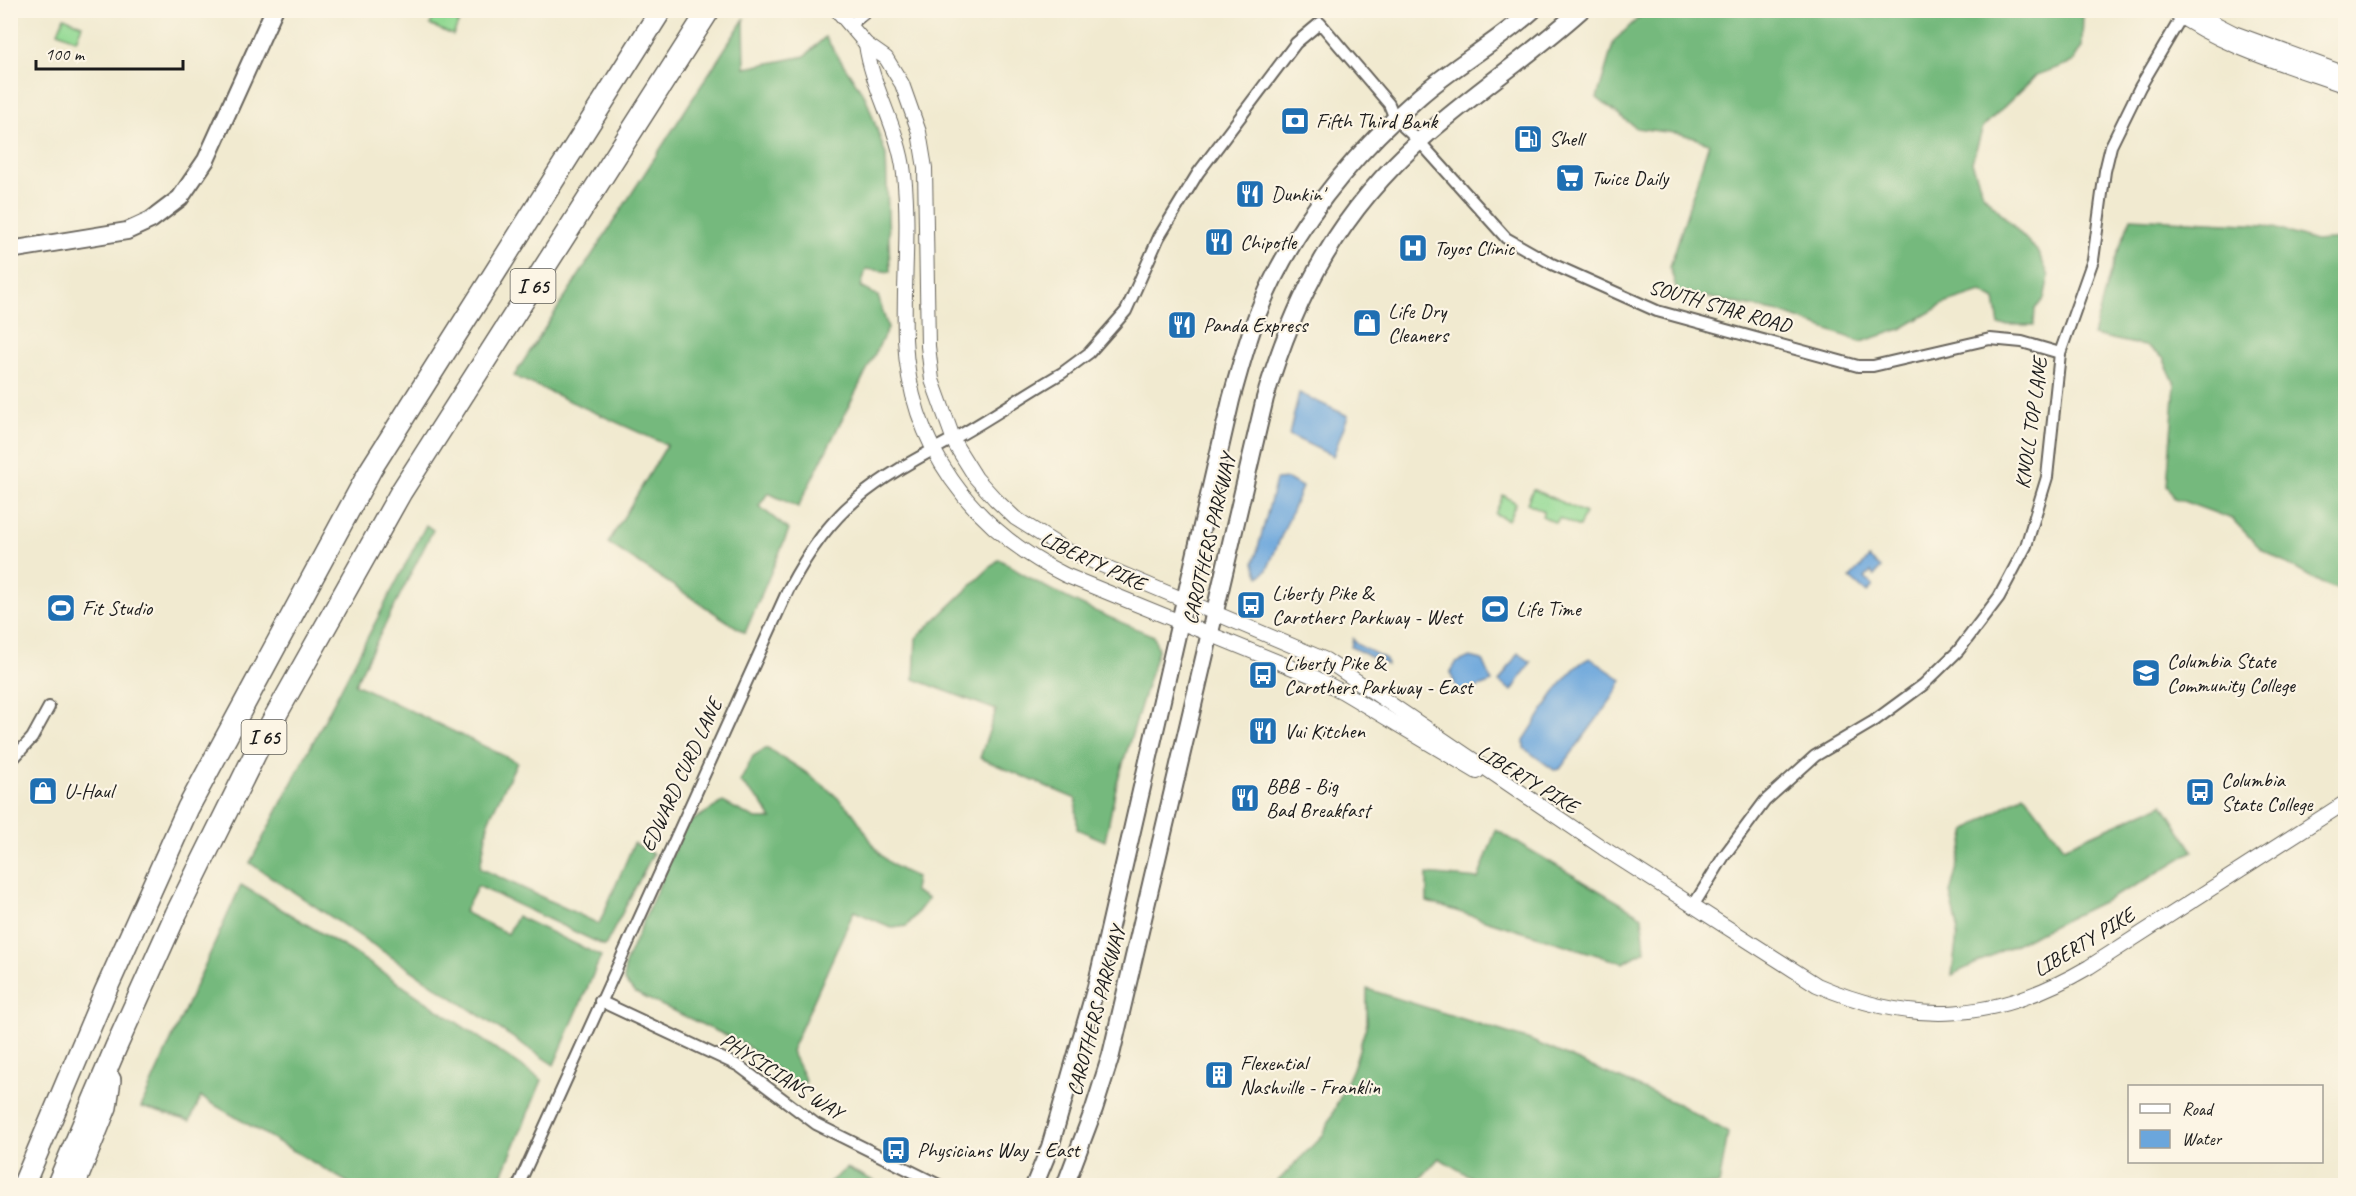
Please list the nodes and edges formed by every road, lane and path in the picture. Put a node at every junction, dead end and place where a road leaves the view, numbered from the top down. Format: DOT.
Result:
graph roads {
  1 [pos="274,10"];
  2 [pos="662,10"];
  3 [pos="709,10"];
  4 [pos="837,10"];
  5 [pos="868,10"];
  6 [pos="1533,10"];
  7 [pos="1581,10"];
  8 [pos="2182,12"];
  9 [pos="1320,23"];
  10 [pos="850,24"];
  11 [pos="866,44"];
  12 [pos="2346,74"];
  13 [pos="2346,86"];
  14 [pos="1395,119"];
  15 [pos="1419,141"];
  16 [pos="10,250"];
  17 [pos="906,280"];
  18 [pos="928,280"];
  19 [pos="2061,353"];
  20 [pos="953,439"];
  21 [pos="932,449"];
  22 [pos="1184,600"];
  23 [pos="1214,612"];
  24 [pos="1179,622"];
  25 [pos="1210,635"];
  26 [pos="49,707"];
  27 [pos="10,762"];
  28 [pos="2346,802"];
  29 [pos="1603,848"];
  30 [pos="1693,906"];
  31 [pos="600,1001"];
  32 [pos="116,1047"];
  33 [pos="68,1076"];
  34 [pos="13,1185"];
  35 [pos="23,1185"];
  36 [pos="57,1185"];
  37 [pos="74,1185"];
  38 [pos="518,1185"];
  39 [pos="941,1185"];
  40 [pos="1034,1185"];
  41 [pos="1065,1185"];
  1 -- 16 [label="main road"];
  2 -- 33 [label="highway, I 65"];
  3 -- 32 [label="highway, I 65"];
  4 -- 10 [label="street, LIBERTY PIKE"];
  5 -- 10 [label="street"];
  6 -- 14 [label="main road, CAROTHERS PARKWAY"];
  7 -- 15 [label="main road, CAROTHERS PARKWAY"];
  8 -- 12 [label="street"];
  8 -- 13 [label="street"];
  8 -- 19 [label="street, KNOLL TOP LANE"];
  9 -- 14 [label="street, SOUTH STAR ROAD"];
  9 -- 20 [label="street, EDWARD CURD LANE"];
  10 -- 11 [label="street, LIBERTY PIKE"];
  11 -- 17 [label="street, LIBERTY PIKE"];
  11 -- 18 [label="street, LIBERTY PIKE"];
  14 -- 15 [label="street, SOUTH STAR ROAD"];
  14 -- 22 [label="main road, CAROTHERS PARKWAY"];
  15 -- 19 [label="street, SOUTH STAR ROAD"];
  15 -- 23 [label="main road, CAROTHERS PARKWAY"];
  17 -- 18 [label="street"];
  17 -- 21 [label="street, LIBERTY PIKE"];
  18 -- 20 [label="street, LIBERTY PIKE"];
  19 -- 30 [label="street, KNOLL TOP LANE"];
  20 -- 21 [label="street, EDWARD CURD LANE"];
  20 -- 22 [label="street, LIBERTY PIKE"];
  21 -- 24 [label="street, LIBERTY PIKE"];
  21 -- 31 [label="street, EDWARD CURD LANE"];
  22 -- 23 [label="street, LIBERTY PIKE"];
  22 -- 24 [label="main road, CAROTHERS PARKWAY"];
  23 -- 25 [label="main road, CAROTHERS PARKWAY"];
  23 -- 29 [label="street, LIBERTY PIKE"];
  24 -- 25 [label="street, LIBERTY PIKE"];
  24 -- 40 [label="main road, CAROTHERS PARKWAY"];
  25 -- 29 [label="street, LIBERTY PIKE"];
  25 -- 41 [label="main road, CAROTHERS PARKWAY"];
  26 -- 27 [label="street"];
  28 -- 30 [label="street, LIBERTY PIKE"];
  29 -- 30 [label="street, LIBERTY PIKE"];
  31 -- 38 [label="street, EDWARD CURD LANE"];
  31 -- 39 [label="street, PHYSICIANS WAY"];
  32 -- 36 [label="highway, I 65"];
  32 -- 37 [label="highway"];
  33 -- 34 [label="highway"];
  33 -- 35 [label="highway, I 65"];
}
